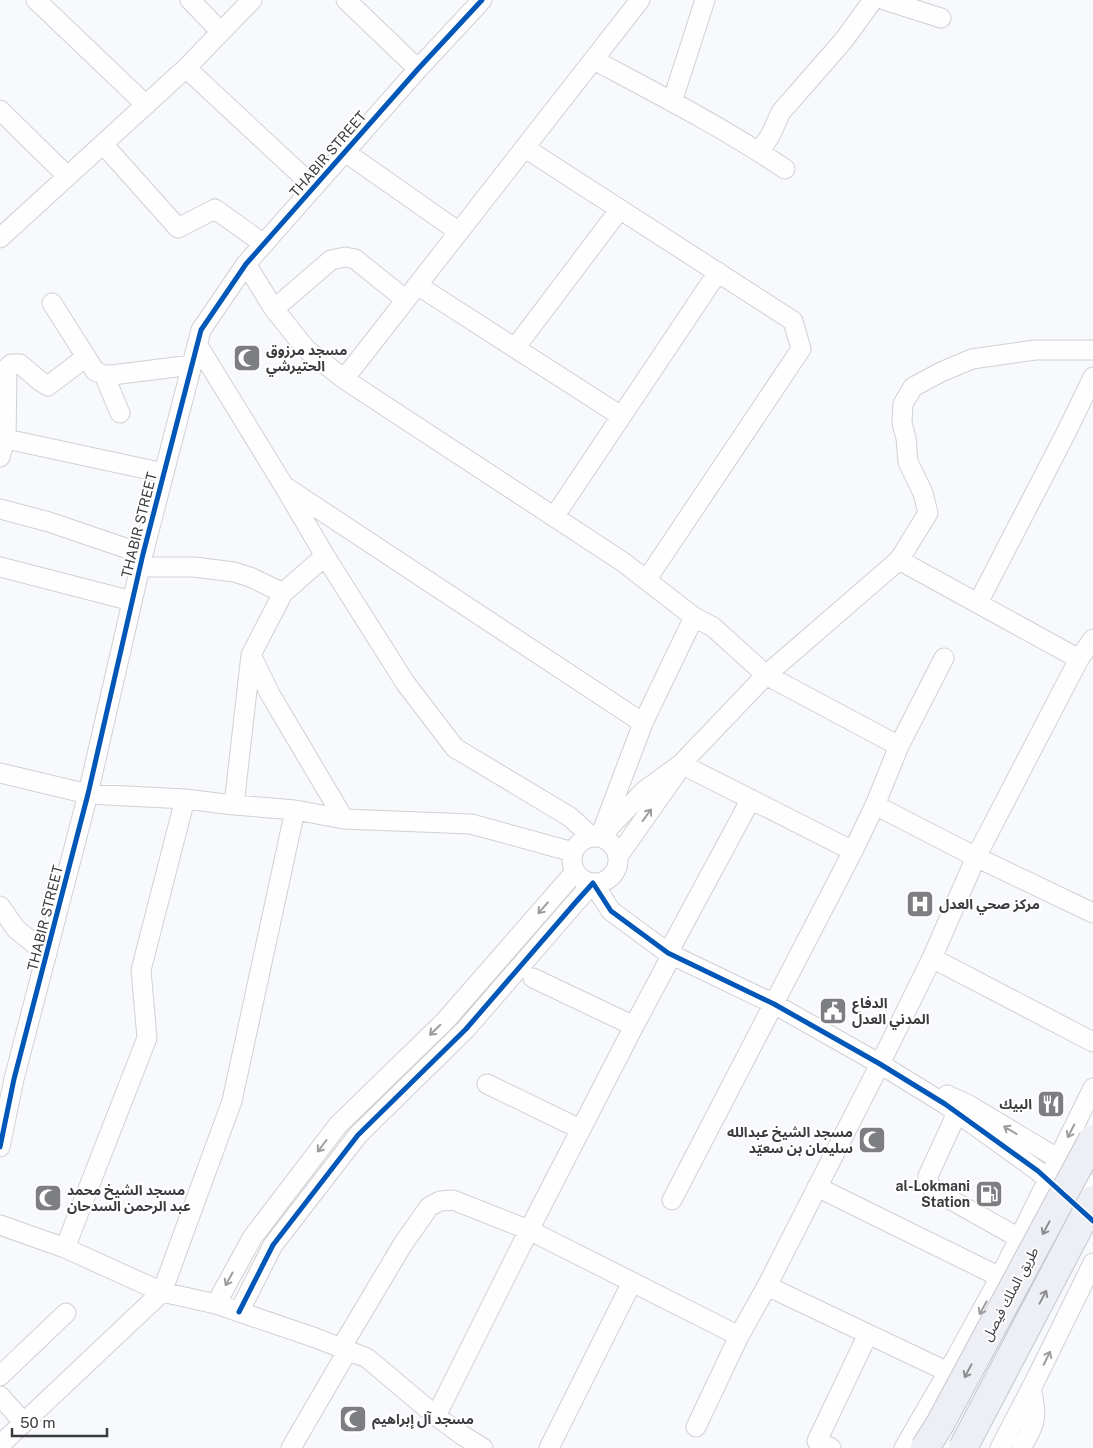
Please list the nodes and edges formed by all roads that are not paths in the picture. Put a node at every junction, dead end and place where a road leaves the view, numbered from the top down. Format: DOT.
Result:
graph roads {
  1 [pos="36,0"];
  2 [pos="190,0"];
  3 [pos="252,0"];
  4 [pos="346,0"];
  5 [pos="482,0"];
  6 [pos="640,0"];
  7 [pos="705,0"];
  8 [pos="873,0"];
  9 [pos="884,0"];
  10 [pos="941,18"];
  11 [pos="221,32"];
  12 [pos="594,60"];
  13 [pos="186,68"];
  14 [pos="418,69"];
  15 [pos="672,102"];
  16 [pos="146,105"];
  17 [pos="0,110"];
  18 [pos="103,144"];
  19 [pos="525,148"];
  20 [pos="345,152"];
  21 [pos="759,152"];
  22 [pos="785,169"];
  23 [pos="67,176"];
  24 [pos="314,188"];
  25 [pos="620,209"];
  26 [pos="459,232"];
  27 [pos="0,238"];
  28 [pos="264,244"];
  29 [pos="246,264"];
  30 [pos="718,272"];
  31 [pos="417,286"];
  32 [pos="406,300"];
  33 [pos="52,303"];
  34 [pos="274,309"];
  35 [pos="197,344"];
  36 [pos="515,348"];
  37 [pos="1093,350"];
  38 [pos="86,357"];
  39 [pos="192,364"];
  40 [pos="104,375"];
  41 [pos="1093,377"];
  42 [pos="344,379"];
  43 [pos="120,413"];
  44 [pos="621,416"];
  45 [pos="3,450"];
  46 [pos="164,472"];
  47 [pos="284,486"];
  48 [pos="0,509"];
  49 [pos="554,517"];
  50 [pos="326,556"];
  51 [pos="899,560"];
  52 [pos="141,561"];
  53 [pos="0,567"];
  54 [pos="647,579"];
  55 [pos="283,593"];
  56 [pos="132,601"];
  57 [pos="978,603"];
  58 [pos="694,617"];
  59 [pos="1093,639"];
  60 [pos="251,655"];
  61 [pos="944,658"];
  62 [pos="1079,659"];
  63 [pos="766,675"];
  64 [pos="643,723"];
  65 [pos="900,746"];
  66 [pos="681,764"];
  67 [pos="0,773"];
  68 [pos="88,794"];
  69 [pos="185,799"];
  70 [pos="751,799"];
  71 [pos="234,805"];
  72 [pos="875,805"];
  73 [pos="295,810"];
  74 [pos="344,819"];
  75 [pos="596,837"];
  76 [pos="853,851"];
  77 [pos="573,852"];
  78 [pos="619,855"];
  79 [pos="976,857"];
  80 [pos="575,872"];
  81 [pos="593,883"];
  82 [pos="1091,905"];
  83 [pos="0,906"];
  84 [pos="668,953"];
  85 [pos="47,954"];
  86 [pos="932,958"];
  87 [pos="533,978"];
  88 [pos="774,1004"];
  89 [pos="634,1026"];
  90 [pos="1093,1042"];
  91 [pos="880,1064"];
  92 [pos="7,1076"];
  93 [pos="488,1084"];
  94 [pos="1093,1088"];
  95 [pos="957,1113"];
  96 [pos="580,1130"];
  97 [pos="1093,1139"];
  98 [pos="0,1147"];
  99 [pos="1057,1158"];
  100 [pos="1048,1180"];
  101 [pos="817,1187"];
  102 [pos="1093,1188"];
  103 [pos="672,1200"];
  104 [pos="1093,1200"];
  105 [pos="1093,1221"];
  106 [pos="0,1225"];
  107 [pos="529,1230"];
  108 [pos="1019,1238"];
  109 [pos="65,1248"];
  110 [pos="1093,1263"];
  111 [pos="1000,1277"];
  112 [pos="632,1282"];
  113 [pos="767,1286"];
  114 [pos="162,1292"];
  115 [pos="216,1304"];
  116 [pos="239,1312"];
  117 [pos="66,1313"];
  118 [pos="868,1334"];
  119 [pos="739,1336"];
  120 [pos="344,1349"];
  121 [pos="948,1372"];
  122 [pos="0,1376"];
  123 [pos="1031,1389"];
  124 [pos="0,1396"];
  125 [pos="436,1416"];
  126 [pos="24,1422"];
  127 [pos="1033,1425"];
  128 [pos="696,1427"];
  129 [pos="0,1445"];
  130 [pos="291,1448"];
  131 [pos="483,1448"];
  132 [pos="549,1448"];
  133 [pos="831,1448"];
  134 [pos="904,1448"];
  135 [pos="925,1448"];
  136 [pos="963,1448"];
  137 [pos="1000,1448"];
  138 [pos="1021,1448"];
  139 [pos="1041,1448"];
  1 -- 16 [label="street"];
  2 -- 11 [label="street"];
  3 -- 11 [label="street"];
  4 -- 14 [label="street"];
  5 -- 14 [label="street, THABIR STREET"];
  6 -- 12 [label="street"];
  7 -- 15 [label="street"];
  8 -- 21 [label="street"];
  9 -- 10 [label="street"];
  11 -- 13 [label="street"];
  12 -- 15 [label="street"];
  12 -- 19 [label="street"];
  13 -- 16 [label="street"];
  13 -- 24 [label="street"];
  14 -- 20 [label="street, THABIR STREET"];
  15 -- 21 [label="street"];
  16 -- 18 [label="street"];
  17 -- 23 [label="street"];
  18 -- 23 [label="street"];
  18 -- 28 [label="street"];
  19 -- 25 [label="street"];
  19 -- 26 [label="street"];
  20 -- 24 [label="street, THABIR STREET"];
  20 -- 26 [label="street"];
  21 -- 22 [label="street"];
  23 -- 27 [label="street"];
  24 -- 28 [label="street, THABIR STREET"];
  25 -- 30 [label="street"];
  25 -- 36 [label="street"];
  26 -- 31 [label="street"];
  28 -- 29 [label="street, THABIR STREET"];
  29 -- 34 [label="street"];
  29 -- 35 [label="street, THABIR STREET"];
  30 -- 44 [label="street"];
  30 -- 54 [label="street"];
  31 -- 32 [label="street"];
  31 -- 36 [label="street"];
  32 -- 34 [label="street"];
  32 -- 42 [label="street"];
  33 -- 38 [label="street"];
  34 -- 42 [label="street"];
  35 -- 39 [label="street, THABIR STREET"];
  35 -- 47 [label="street"];
  36 -- 44 [label="street"];
  37 -- 51 [label="street"];
  38 -- 40 [label="street"];
  38 -- 45 [label="street"];
  39 -- 40 [label="street"];
  39 -- 46 [label="street, THABIR STREET"];
  40 -- 43 [label="street"];
  41 -- 57 [label="street"];
  42 -- 49 [label="street"];
  44 -- 49 [label="street"];
  45 -- 46 [label="street"];
  46 -- 52 [label="street, THABIR STREET"];
  47 -- 50 [label="street"];
  47 -- 64 [label="street"];
  48 -- 52 [label="street"];
  49 -- 54 [label="street"];
  50 -- 55 [label="street"];
  50 -- 75 [label="street"];
  51 -- 57 [label="street"];
  51 -- 63 [label="street"];
  52 -- 55 [label="street"];
  52 -- 56 [label="street, THABIR STREET"];
  53 -- 56 [label="street"];
  54 -- 58 [label="street"];
  55 -- 60 [label="street"];
  56 -- 68 [label="street, THABIR STREET"];
  57 -- 62 [label="street"];
  58 -- 63 [label="street"];
  58 -- 64 [label="street"];
  59 -- 62 [label="street"];
  60 -- 71 [label="street"];
  60 -- 74 [label="street"];
  61 -- 65 [label="street"];
  62 -- 79 [label="street"];
  63 -- 65 [label="street"];
  63 -- 66 [label="street"];
  64 -- 75 [label="street"];
  65 -- 72 [label="street"];
  66 -- 70 [label="street"];
  66 -- 75 [label="street"];
  78 -- 66 [label="street, one-way"];
  67 -- 68 [label="street"];
  68 -- 69 [label="street"];
  68 -- 85 [label="street, THABIR STREET"];
  69 -- 71 [label="street"];
  69 -- 109 [label="street"];
  70 -- 76 [label="street"];
  70 -- 84 [label="street"];
  71 -- 73 [label="street"];
  72 -- 76 [label="street"];
  72 -- 79 [label="street"];
  73 -- 74 [label="street"];
  73 -- 114 [label="street"];
  74 -- 77 [label="street"];
  75 -- 77 [label="street"];
  75 -- 78 [label="street"];
  76 -- 88 [label="street"];
  77 -- 80 [label="street"];
  78 -- 81 [label="street"];
  79 -- 82 [label="street"];
  79 -- 86 [label="street"];
  80 -- 81 [label="street"];
  80 -- 115 [label="street, one-way"];
  81 -- 84 [label="street"];
  81 -- 116 [label="street"];
  83 -- 85 [label="street"];
  84 -- 88 [label="street"];
  84 -- 89 [label="street"];
  85 -- 92 [label="street, THABIR STREET"];
  86 -- 90 [label="street"];
  86 -- 91 [label="street"];
  87 -- 89 [label="street"];
  88 -- 91 [label="street"];
  88 -- 103 [label="street"];
  89 -- 96 [label="street"];
  91 -- 95 [label="street"];
  99 -- 91 [label="street, one-way"];
  91 -- 101 [label="street"];
  92 -- 98 [label="street, THABIR STREET"];
  93 -- 96 [label="street"];
  94 -- 99 [label="street, one-way"];
  95 -- 100 [label="street"];
  95 -- 108 [label="street"];
  96 -- 107 [label="street"];
  97 -- 135 [label="highway, طريق الملك فيصل, one-way, bridge"];
  99 -- 100 [label="street"];
  99 -- 102 [label="street"];
  100 -- 105 [label="street"];
  100 -- 108 [label="street"];
  101 -- 111 [label="street"];
  101 -- 113 [label="street"];
  136 -- 104 [label="highway, one-way, bridge"];
  106 -- 109 [label="street"];
  107 -- 112 [label="street"];
  107 -- 120 [label="street"];
  107 -- 125 [label="street"];
  108 -- 111 [label="street"];
  109 -- 114 [label="street"];
  123 -- 110 [label="street, one-way"];
  111 -- 121 [label="street, one-way"];
  112 -- 119 [label="street"];
  112 -- 132 [label="street"];
  113 -- 118 [label="street"];
  113 -- 119 [label="street"];
  114 -- 115 [label="street"];
  114 -- 126 [label="street"];
  115 -- 116 [label="street"];
  116 -- 120 [label="street"];
  117 -- 122 [label="street"];
  118 -- 121 [label="street"];
  118 -- 133 [label="street"];
  119 -- 128 [label="street"];
  120 -- 125 [label="street"];
  120 -- 130 [label="street"];
  121 -- 134 [label="street"];
  123 -- 127 [label="street"];
  123 -- 137 [label="street"];
  124 -- 126 [label="street"];
  125 -- 131 [label="street"];
  126 -- 129 [label="street"];
  127 -- 138 [label="street"];
  127 -- 139 [label="street"];
}
